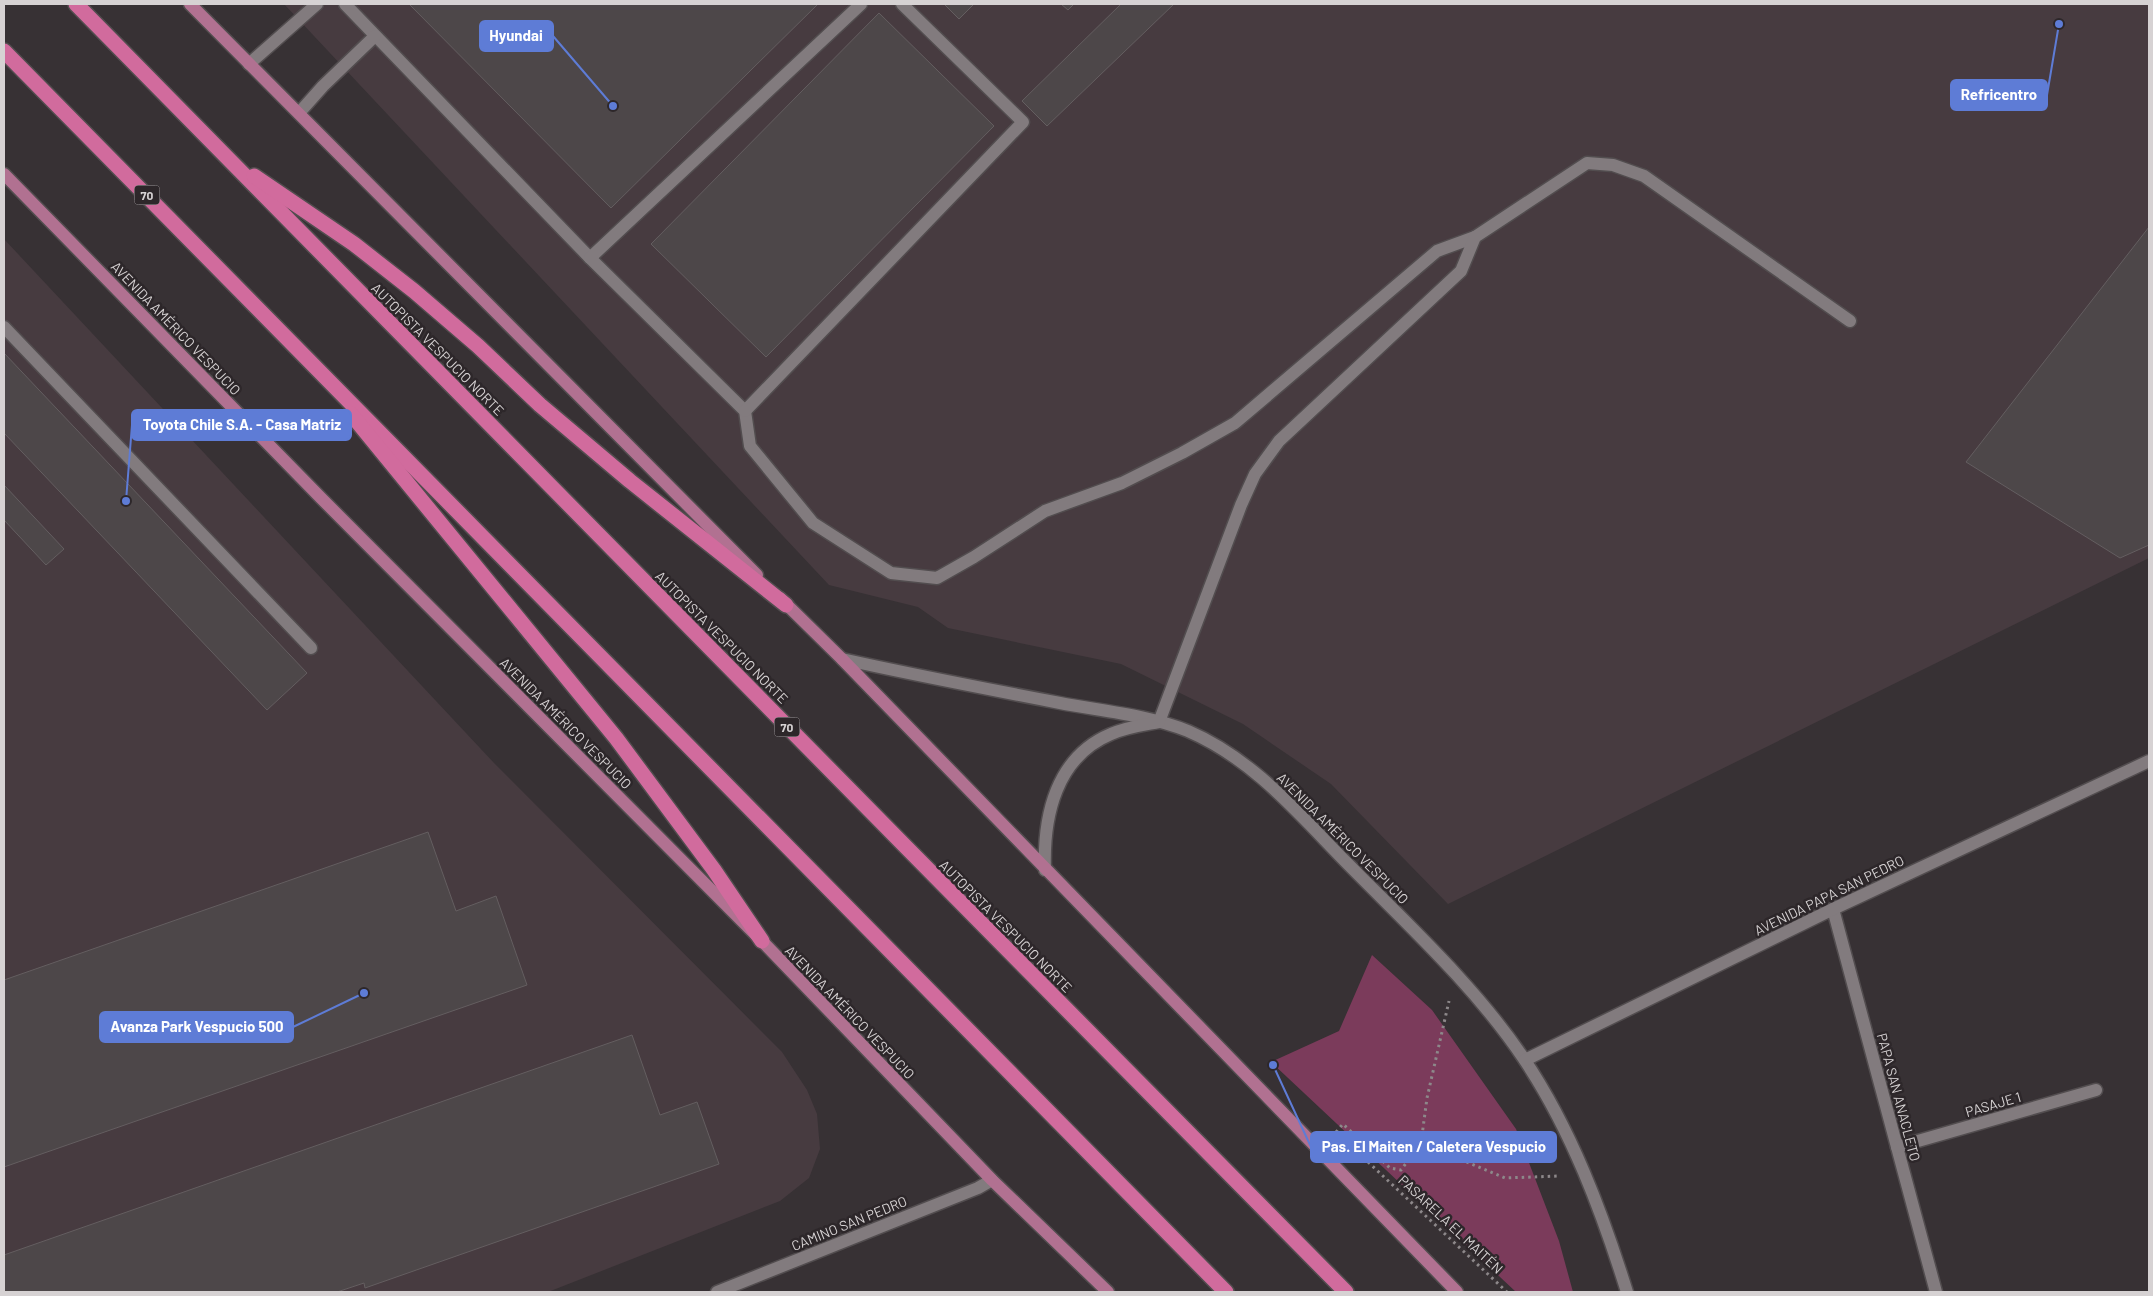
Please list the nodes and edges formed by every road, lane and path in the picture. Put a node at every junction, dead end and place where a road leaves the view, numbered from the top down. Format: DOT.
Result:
graph roads {
  1 [pos="76,4"];
  2 [pos="190,4"];
  3 [pos="318,4"];
  4 [pos="345,4"];
  5 [pos="861,4"];
  6 [pos="902,4"];
  7 [pos="376,36"];
  8 [pos="4,51"];
  9 [pos="249,64"];
  10 [pos="299,112"];
  11 [pos="230,160"];
  12 [pos="4,174"];
  13 [pos="1474,237"];
  14 [pos="590,258"];
  15 [pos="1850,321"];
  16 [pos="4,327"];
  17 [pos="290,340"];
  18 [pos="744,411"];
  19 [pos="786,604"];
  20 [pos="311,648"];
  21 [pos="842,659"];
  22 [pos="1159,722"];
  23 [pos="2149,761"];
  24 [pos="1045,870"];
  25 [pos="1833,909"];
  26 [pos="762,941"];
  27 [pos="1454,973"];
  28 [pos="1525,1060"];
  29 [pos="2096,1090"];
  30 [pos="1342,1138"];
  31 [pos="1421,1143"];
  32 [pos="1897,1147"];
  33 [pos="1364,1158"];
  34 [pos="1581,1165"];
  35 [pos="992,1180"];
  36 [pos="717,1292"];
  37 [pos="1108,1292"];
  38 [pos="1226,1292"];
  39 [pos="1346,1292"];
  40 [pos="1456,1292"];
  41 [pos="1507,1292"];
  42 [pos="1628,1292"];
  43 [pos="1936,1292"];
  1 -- 11 [label="highway, AUTOPISTA VESPUCIO NORTE / 70"];
  2 -- 9 [label="main road"];
  3 -- 9 [label="street"];
  4 -- 7 [label="street"];
  5 -- 14 [label="street"];
  6 -- 18 [label="street"];
  7 -- 10 [label="street"];
  7 -- 14 [label="street"];
  8 -- 17 [label="highway, 70"];
  9 -- 10 [label="main road"];
  10 -- 19 [label="main road"];
  11 -- 19 [label="highway"];
  11 -- 39 [label="highway, AUTOPISTA VESPUCIO NORTE / 70"];
  12 -- 26 [label="main road, AVENIDA AMÉRICO VESPUCIO"];
  13 -- 15 [label="street"];
  13 -- 18 [label="street"];
  13 -- 22 [label="street"];
  14 -- 18 [label="street"];
  16 -- 20 [label="street"];
  17 -- 26 [label="highway"];
  17 -- 38 [label="highway, 70"];
  19 -- 21 [label="main road"];
  21 -- 22 [label="street, AVENIDA AMÉRICO VESPUCIO"];
  21 -- 24 [label="main road"];
  22 -- 24 [label="street"];
  22 -- 27 [label="street, AVENIDA AMÉRICO VESPUCIO"];
  23 -- 25 [label="street, AVENIDA PAPA SAN PEDRO"];
  24 -- 40 [label="main road"];
  25 -- 28 [label="street, AVENIDA PAPA SAN PEDRO"];
  25 -- 32 [label="street, PAPA SAN ANACLETO"];
  26 -- 35 [label="main road, AVENIDA AMÉRICO VESPUCIO"];
  27 -- 28 [label="street, AVENIDA AMÉRICO VESPUCIO"];
  27 -- 31 [label="path"];
  28 -- 34 [label="street, AVENIDA AMÉRICO VESPUCIO"];
  29 -- 32 [label="street, PASAJE 1"];
  30 -- 31 [label="path"];
  31 -- 34 [label="path"];
  32 -- 43 [label="street, PAPA SAN ANACLETO"];
  33 -- 41 [label="path, PASARELA EL MAITÉN"];
  34 -- 42 [label="street, AVENIDA AMÉRICO VESPUCIO"];
  35 -- 36 [label="street, CAMINO SAN PEDRO"];
  35 -- 37 [label="main road, AVENIDA AMÉRICO VESPUCIO"];
}
